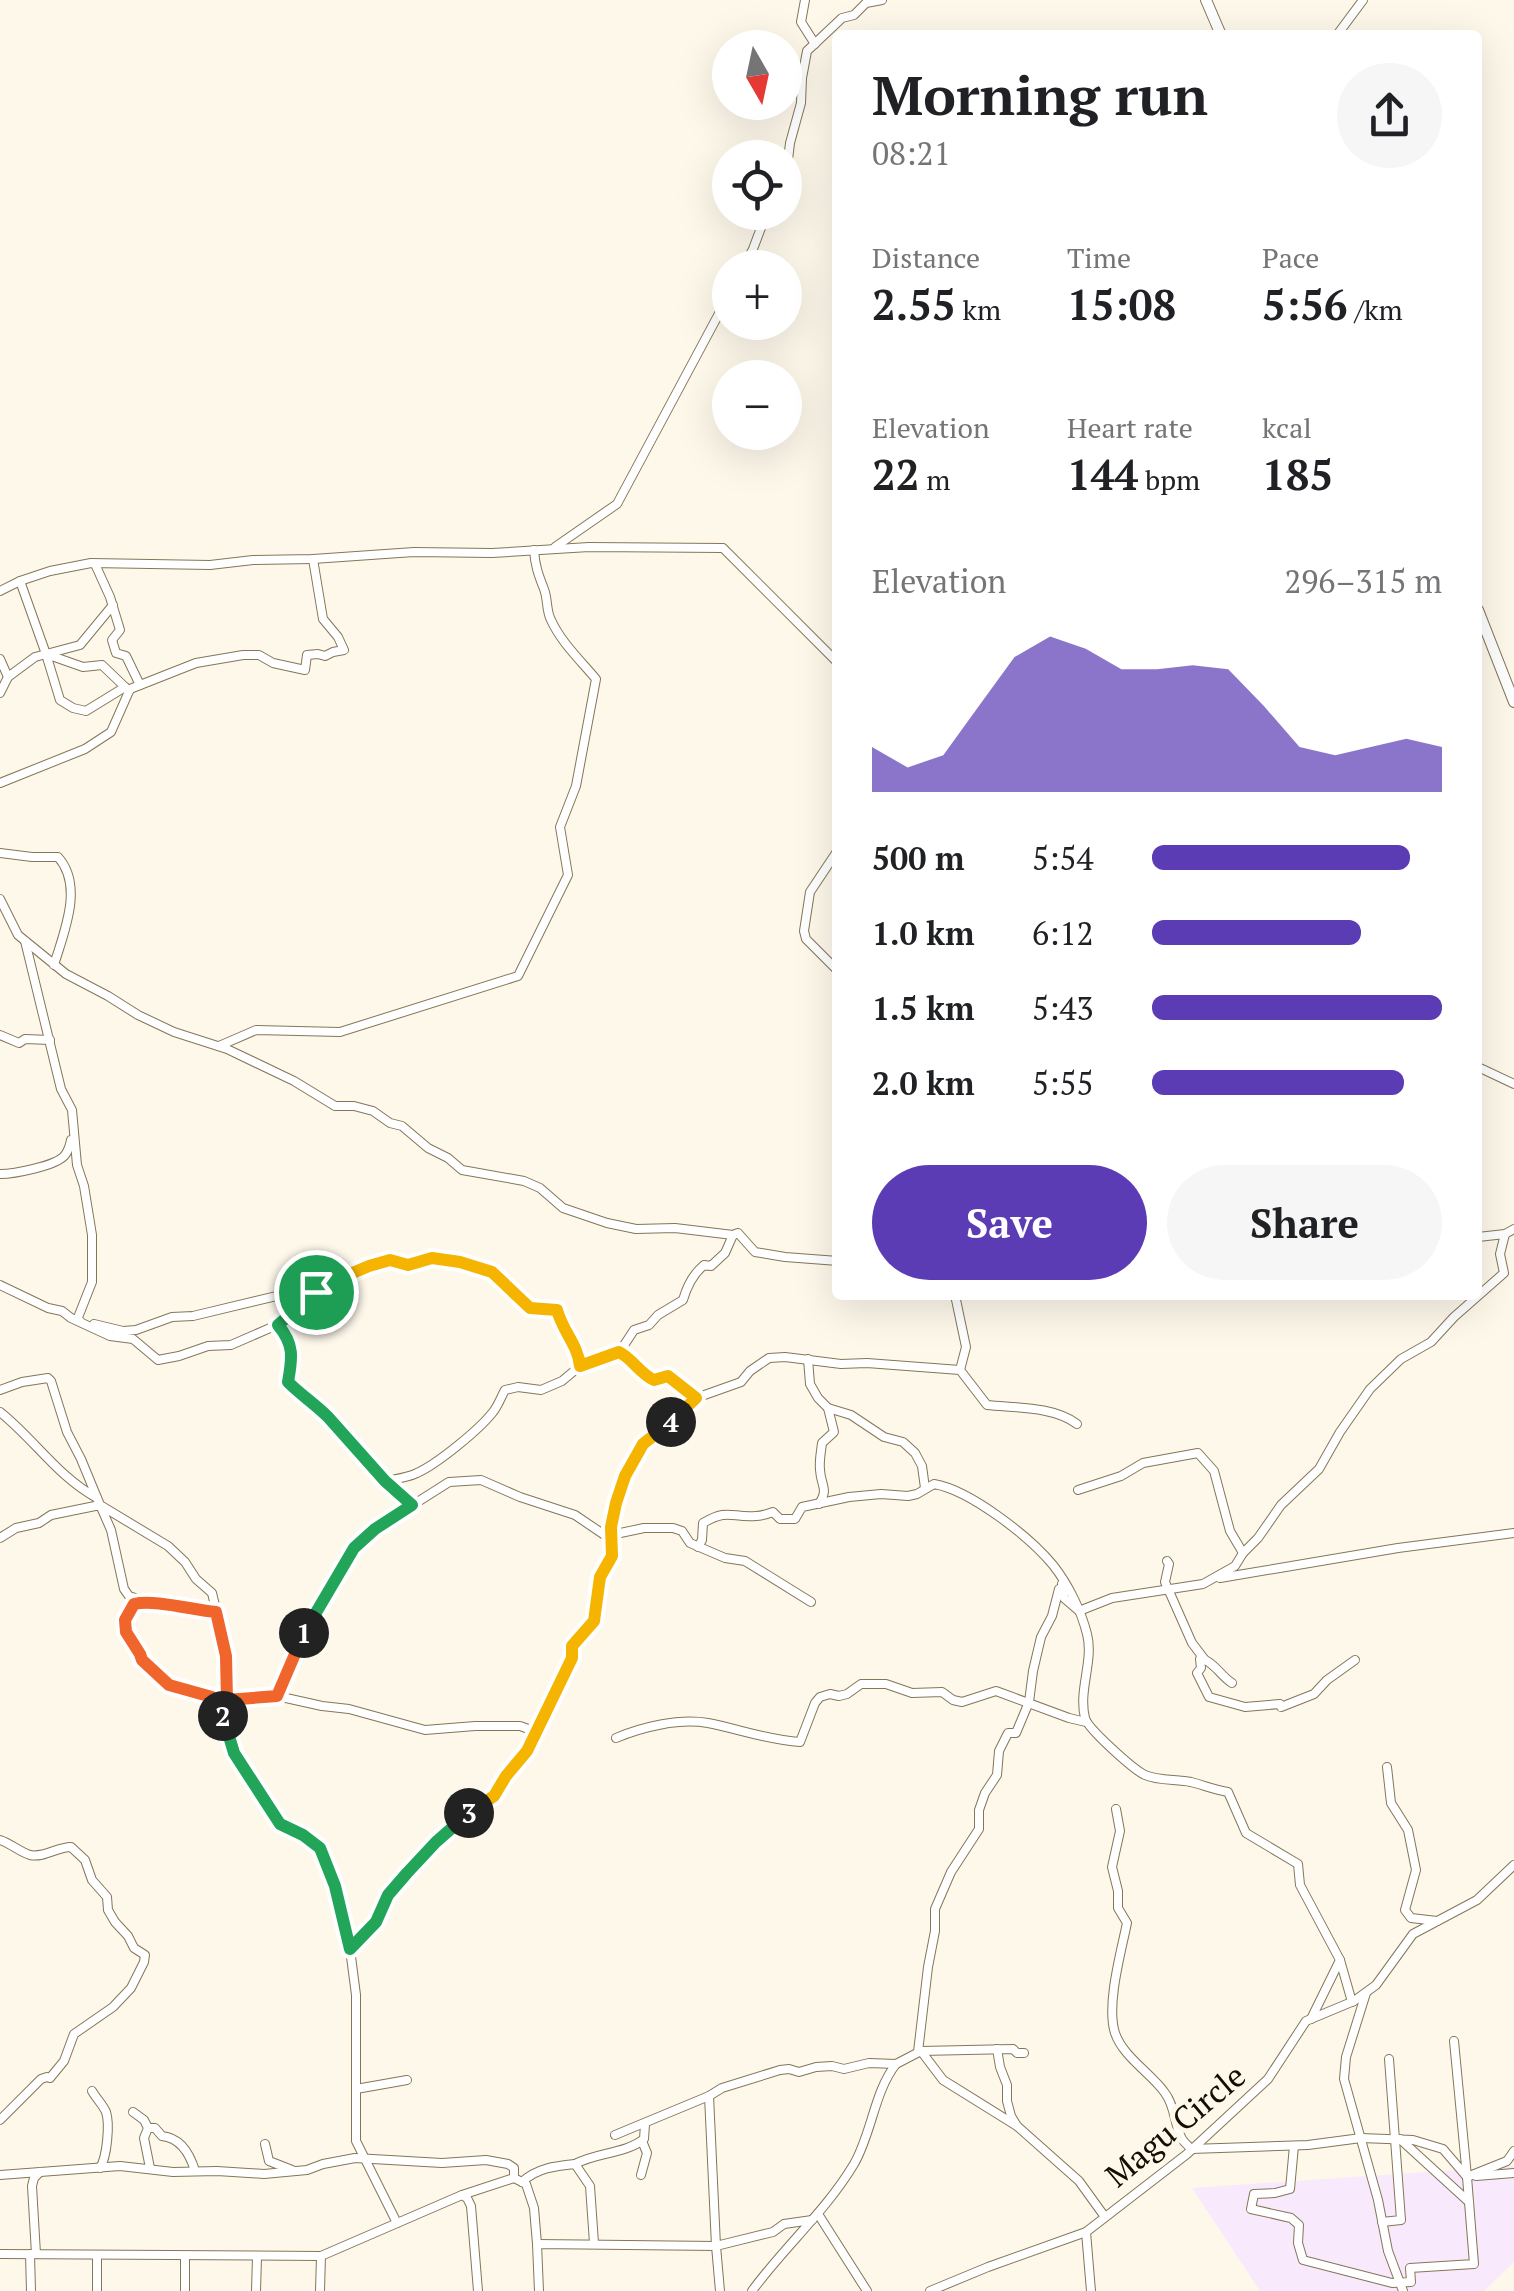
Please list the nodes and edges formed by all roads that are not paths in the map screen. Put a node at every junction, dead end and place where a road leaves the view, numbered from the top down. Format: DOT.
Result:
graph roads {
  1 [pos="804,0"];
  2 [pos="882,0"];
  3 [pos="1206,0"];
  4 [pos="1363,0"];
  5 [pos="1218,30"];
  6 [pos="1341,30"];
  7 [pos="815,44"];
  8 [pos="791,140"];
  9 [pos="712,326"];
  10 [pos="552,548"];
  11 [pos="534,550"];
  12 [pos="314,559"];
  13 [pos="94,564"];
  14 [pos="20,581"];
  15 [pos="0,591"];
  16 [pos="113,604"];
  17 [pos="1482,620"];
  18 [pos="46,654"];
  19 [pos="832,657"];
  20 [pos="0,658"];
  21 [pos="8,677"];
  22 [pos="140,685"];
  23 [pos="127,689"];
  24 [pos="0,693"];
  25 [pos="1514,702"];
  26 [pos="0,782"];
  27 [pos="0,854"];
  28 [pos="832,859"];
  29 [pos="0,900"];
  30 [pos="13,926"];
  31 [pos="0,928"];
  32 [pos="25,941"];
  33 [pos="54,965"];
  34 [pos="832,965"];
  35 [pos="0,1035"];
  36 [pos="50,1040"];
  37 [pos="219,1046"];
  38 [pos="1482,1070"];
  39 [pos="1514,1084"];
  40 [pos="73,1136"];
  41 [pos="0,1174"];
  42 [pos="1510,1232"];
  43 [pos="733,1235"];
  44 [pos="1482,1236"];
  45 [pos="832,1261"];
  46 [pos="329,1284"];
  47 [pos="0,1285"];
  48 [pos="1482,1293"];
  49 [pos="957,1300"];
  50 [pos="1474,1300"];
  51 [pos="77,1320"];
  52 [pos="278,1325"];
  53 [pos="619,1352"];
  54 [pos="808,1359"];
  55 [pos="580,1366"];
  56 [pos="960,1370"];
  57 [pos="0,1390"];
  58 [pos="696,1398"];
  59 [pos="828,1408"];
  60 [pos="0,1412"];
  61 [pos="1076,1424"];
  62 [pos="385,1481"];
  63 [pos="925,1488"];
  64 [pos="1078,1490"];
  65 [pos="98,1502"];
  66 [pos="818,1504"];
  67 [pos="412,1505"];
  68 [pos="1514,1533"];
  69 [pos="611,1534"];
  70 [pos="0,1538"];
  71 [pos="698,1546"];
  72 [pos="1243,1553"];
  73 [pos="1167,1561"];
  74 [pos="1216,1578"];
  75 [pos="1061,1580"];
  76 [pos="1168,1590"];
  77 [pos="145,1602"];
  78 [pos="811,1602"];
  79 [pos="1079,1611"];
  80 [pos="216,1612"];
  81 [pos="1205,1660"];
  82 [pos="1355,1660"];
  83 [pos="1232,1684"];
  84 [pos="277,1696"];
  85 [pos="212,1697"];
  86 [pos="227,1701"];
  87 [pos="1029,1702"];
  88 [pos="1086,1722"];
  89 [pos="230,1732"];
  90 [pos="538,1732"];
  91 [pos="616,1738"];
  92 [pos="1387,1767"];
  93 [pos="1116,1809"];
  94 [pos="0,1840"];
  95 [pos="1514,1866"];
  96 [pos="1437,1922"];
  97 [pos="350,1949"];
  98 [pos="1340,1960"];
  99 [pos="1366,1992"];
  100 [pos="1352,2002"];
  101 [pos="1310,2019"];
  102 [pos="1454,2041"];
  103 [pos="997,2050"];
  104 [pos="920,2052"];
  105 [pos="1024,2052"];
  106 [pos="1389,2059"];
  107 [pos="896,2064"];
  108 [pos="407,2080"];
  109 [pos="356,2089"];
  110 [pos="92,2091"];
  111 [pos="710,2096"];
  112 [pos="133,2112"];
  113 [pos="0,2120"];
  114 [pos="645,2124"];
  115 [pos="1017,2126"];
  116 [pos="148,2128"];
  117 [pos="615,2136"];
  118 [pos="1361,2138"];
  119 [pos="1397,2139"];
  120 [pos="642,2141"];
  121 [pos="265,2144"];
  122 [pos="1294,2146"];
  123 [pos="1191,2150"];
  124 [pos="1514,2151"];
  125 [pos="365,2158"];
  126 [pos="1510,2160"];
  127 [pos="575,2164"];
  128 [pos="100,2168"];
  129 [pos="150,2168"];
  130 [pos="195,2171"];
  131 [pos="296,2171"];
  132 [pos="40,2172"];
  133 [pos="1514,2173"];
  134 [pos="23,2174"];
  135 [pos="0,2175"];
  136 [pos="641,2175"];
  137 [pos="1467,2177"];
  138 [pos="518,2180"];
  139 [pos="32,2186"];
  140 [pos="462,2194"];
  141 [pos="1469,2202"];
  142 [pos="815,2217"];
  143 [pos="1104,2218"];
  144 [pos="1382,2222"];
  145 [pos="397,2224"];
  146 [pos="1086,2232"];
  147 [pos="594,2243"];
  148 [pos="538,2244"];
  149 [pos="716,2246"];
  150 [pos="0,2254"];
  151 [pos="33,2254"];
  152 [pos="97,2256"];
  153 [pos="185,2256"];
  154 [pos="257,2256"];
  155 [pos="321,2256"];
  156 [pos="1402,2287"];
  157 [pos="930,2290"];
  158 [pos="31,2291"];
  159 [pos="97,2291"];
  160 [pos="186,2291"];
  161 [pos="256,2291"];
  162 [pos="320,2291"];
  163 [pos="478,2291"];
  164 [pos="540,2291"];
  165 [pos="720,2291"];
  166 [pos="752,2291"];
  167 [pos="867,2291"];
  168 [pos="1091,2291"];
  1 -- 7 [label="street"];
  2 -- 7 [label="street"];
  3 -- 5 [label="main road"];
  4 -- 6 [label="street"];
  7 -- 8 [label="street"];
  9 -- 10 [label="street"];
  10 -- 11 [label="street"];
  10 -- 19 [label="street"];
  11 -- 12 [label="street"];
  11 -- 37 [label="street"];
  12 -- 13 [label="street"];
  12 -- 22 [label="street"];
  13 -- 14 [label="street"];
  13 -- 16 [label="street"];
  14 -- 15 [label="street"];
  14 -- 18 [label="street"];
  16 -- 18 [label="street"];
  16 -- 22 [label="street"];
  17 -- 25 [label="main road"];
  18 -- 21 [label="street"];
  18 -- 23 [label="street"];
  18 -- 23 [label="street"];
  20 -- 21 [label="street"];
  21 -- 24 [label="street"];
  22 -- 23 [label="street"];
  23 -- 26 [label="street"];
  27 -- 33 [label="street"];
  28 -- 34 [label="street"];
  29 -- 30 [label="street"];
  30 -- 31 [label="street"];
  30 -- 32 [label="street"];
  32 -- 33 [label="street"];
  32 -- 36 [label="street"];
  33 -- 37 [label="street"];
  35 -- 36 [label="street"];
  36 -- 40 [label="street"];
  37 -- 43 [label="street"];
  38 -- 39 [label="street"];
  40 -- 41 [label="street"];
  40 -- 51 [label="street"];
  42 -- 44 [label="street"];
  42 -- 48 [label="street"];
  43 -- 45 [label="street"];
  43 -- 53 [label="street"];
  46 -- 51 [label="street"];
  46 -- 52 [label="street"];
  46 -- 55 [label="street"];
  47 -- 51 [label="street"];
  49 -- 56 [label="street"];
  50 -- 72 [label="street"];
  51 -- 52 [label="street"];
  52 -- 62 [label="street"];
  53 -- 55 [label="street"];
  53 -- 58 [label="street"];
  54 -- 56 [label="street"];
  54 -- 58 [label="street"];
  54 -- 59 [label="street"];
  55 -- 62 [label="street"];
  56 -- 61 [label="street"];
  57 -- 65 [label="street"];
  58 -- 69 [label="street"];
  59 -- 63 [label="street"];
  59 -- 66 [label="street"];
  60 -- 65 [label="street"];
  62 -- 67 [label="street"];
  63 -- 66 [label="street"];
  63 -- 75 [label="street"];
  64 -- 72 [label="street"];
  65 -- 70 [label="street"];
  65 -- 77 [label="street"];
  65 -- 80 [label="street"];
  66 -- 71 [label="street"];
  67 -- 69 [label="street"];
  67 -- 84 [label="street"];
  68 -- 74 [label="street"];
  69 -- 71 [label="street"];
  69 -- 90 [label="street"];
  71 -- 78 [label="street"];
  72 -- 74 [label="street"];
  73 -- 76 [label="street"];
  74 -- 76 [label="street"];
  75 -- 79 [label="street"];
  75 -- 87 [label="street"];
  76 -- 79 [label="street"];
  76 -- 81 [label="street"];
  77 -- 80 [label="street"];
  77 -- 85 [label="street"];
  79 -- 88 [label="street"];
  80 -- 86 [label="street"];
  81 -- 82 [label="street"];
  81 -- 83 [label="street"];
  84 -- 86 [label="street"];
  84 -- 90 [label="street"];
  85 -- 86 [label="street"];
  85 -- 89 [label="street"];
  86 -- 89 [label="street"];
  87 -- 88 [label="street"];
  87 -- 91 [label="street"];
  87 -- 104 [label="street"];
  88 -- 98 [label="street"];
  89 -- 97 [label="street"];
  90 -- 97 [label="street"];
  92 -- 96 [label="street"];
  93 -- 123 [label="street"];
  94 -- 113 [label="street"];
  95 -- 96 [label="street"];
  96 -- 99 [label="street"];
  97 -- 109 [label="street"];
  98 -- 100 [label="street"];
  98 -- 101 [label="street, Magu Circle"];
  99 -- 100 [label="street"];
  99 -- 118 [label="street"];
  100 -- 101 [label="street"];
  101 -- 123 [label="street, Magu Circle"];
  102 -- 137 [label="street"];
  103 -- 104 [label="street"];
  103 -- 105 [label="street"];
  103 -- 115 [label="street"];
  104 -- 107 [label="street"];
  104 -- 115 [label="street"];
  106 -- 119 [label="street"];
  107 -- 111 [label="street"];
  107 -- 142 [label="street"];
  108 -- 109 [label="street"];
  109 -- 125 [label="street"];
  110 -- 128 [label="street"];
  111 -- 114 [label="street"];
  111 -- 149 [label="street"];
  112 -- 116 [label="street"];
  114 -- 117 [label="street"];
  114 -- 120 [label="street"];
  115 -- 143 [label="street"];
  116 -- 129 [label="street"];
  116 -- 130 [label="street"];
  118 -- 119 [label="street"];
  118 -- 122 [label="street"];
  118 -- 144 [label="street"];
  119 -- 137 [label="street"];
  119 -- 141 [label="street"];
  119 -- 144 [label="street"];
  120 -- 127 [label="street"];
  120 -- 136 [label="street"];
  121 -- 131 [label="street"];
  122 -- 123 [label="street"];
  122 -- 156 [label="street"];
  123 -- 143 [label="street, Magu Circle"];
  124 -- 126 [label="street"];
  125 -- 131 [label="street"];
  125 -- 138 [label="street"];
  125 -- 145 [label="street"];
  126 -- 137 [label="street"];
  127 -- 138 [label="street"];
  127 -- 147 [label="street"];
  128 -- 129 [label="street"];
  128 -- 132 [label="street"];
  129 -- 130 [label="street"];
  130 -- 131 [label="street"];
  132 -- 134 [label="street"];
  132 -- 139 [label="street"];
  133 -- 137 [label="street"];
  134 -- 135 [label="street"];
  134 -- 139 [label="street"];
  137 -- 141 [label="street"];
  138 -- 140 [label="street"];
  138 -- 148 [label="street"];
  139 -- 151 [label="street"];
  140 -- 145 [label="street"];
  140 -- 163 [label="street"];
  141 -- 156 [label="street"];
  142 -- 149 [label="street"];
  142 -- 166 [label="street"];
  142 -- 167 [label="street"];
  143 -- 146 [label="street, Magu Circle"];
  144 -- 156 [label="street"];
  145 -- 155 [label="street"];
  146 -- 157 [label="street, Magu Circle"];
  146 -- 168 [label="street"];
  147 -- 148 [label="street"];
  147 -- 149 [label="street"];
  148 -- 164 [label="street"];
  149 -- 165 [label="street"];
  150 -- 151 [label="street"];
  151 -- 152 [label="street"];
  151 -- 158 [label="street"];
  152 -- 153 [label="street"];
  152 -- 159 [label="street"];
  153 -- 154 [label="street"];
  153 -- 160 [label="street"];
  154 -- 155 [label="street"];
  154 -- 161 [label="street"];
  155 -- 162 [label="street"];
}
